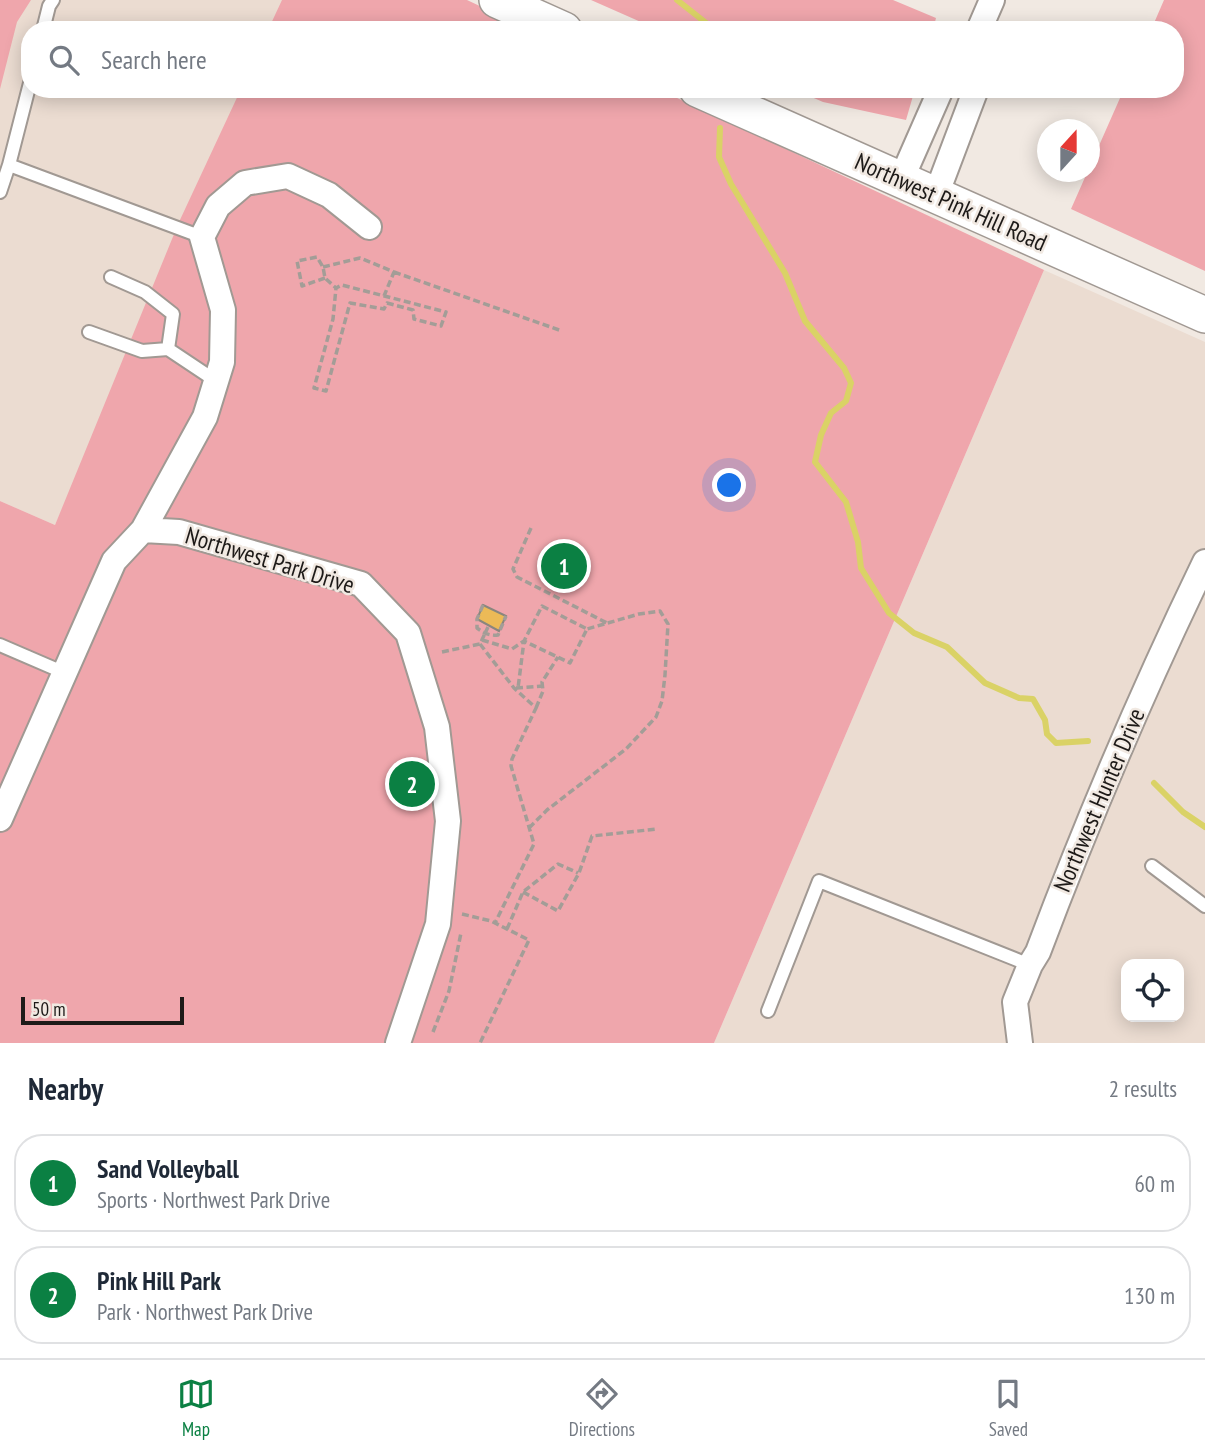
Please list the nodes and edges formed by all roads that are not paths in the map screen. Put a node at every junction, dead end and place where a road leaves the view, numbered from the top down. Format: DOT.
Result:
graph roads {
  1 [pos="53,0"];
  2 [pos="497,0"];
  3 [pos="992,0"];
  4 [pos="45,21"];
  5 [pos="544,21"];
  6 [pos="983,21"];
  7 [pos="26,98"];
  8 [pos="717,98"];
  9 [pos="937,98"];
  10 [pos="972,98"];
  11 [pos="9,165"];
  12 [pos="901,180"];
  13 [pos="0,192"];
  14 [pos="936,195"];
  15 [pos="369,227"];
  16 [pos="202,237"];
  17 [pos="111,277"];
  18 [pos="1205,315"];
  19 [pos="89,332"];
  20 [pos="168,349"];
  21 [pos="216,381"];
  22 [pos="143,530"];
  23 [pos="1205,562"];
  24 [pos="0,645"];
  25 [pos="65,673"];
  26 [pos="0,819"];
  27 [pos="1152,866"];
  28 [pos="1205,906"];
  29 [pos="1030,965"];
  30 [pos="768,1012"];
  31 [pos="398,1043"];
  32 [pos="1020,1043"];
  1 -- 4 [label="lane"];
  2 -- 5 [label="main road"];
  3 -- 6 [label="street"];
  7 -- 11 [label="lane"];
  8 -- 12 [label="main road, Northwest Pink Hill Road"];
  9 -- 12 [label="street"];
  10 -- 14 [label="street"];
  11 -- 13 [label="lane"];
  11 -- 16 [label="lane"];
  12 -- 14 [label="main road, Northwest Pink Hill Road"];
  14 -- 18 [label="main road, Northwest Pink Hill Road"];
  15 -- 16 [label="street"];
  16 -- 21 [label="street"];
  17 -- 20 [label="lane"];
  19 -- 20 [label="lane"];
  20 -- 21 [label="lane"];
  21 -- 22 [label="street"];
  22 -- 25 [label="street"];
  22 -- 31 [label="street, Northwest Park Drive"];
  23 -- 29 [label="street, Northwest Hunter Drive"];
  24 -- 25 [label="lane"];
  25 -- 26 [label="street"];
  27 -- 28 [label="lane"];
  29 -- 30 [label="lane"];
  29 -- 32 [label="street, Northwest Hunter Drive"];
}
